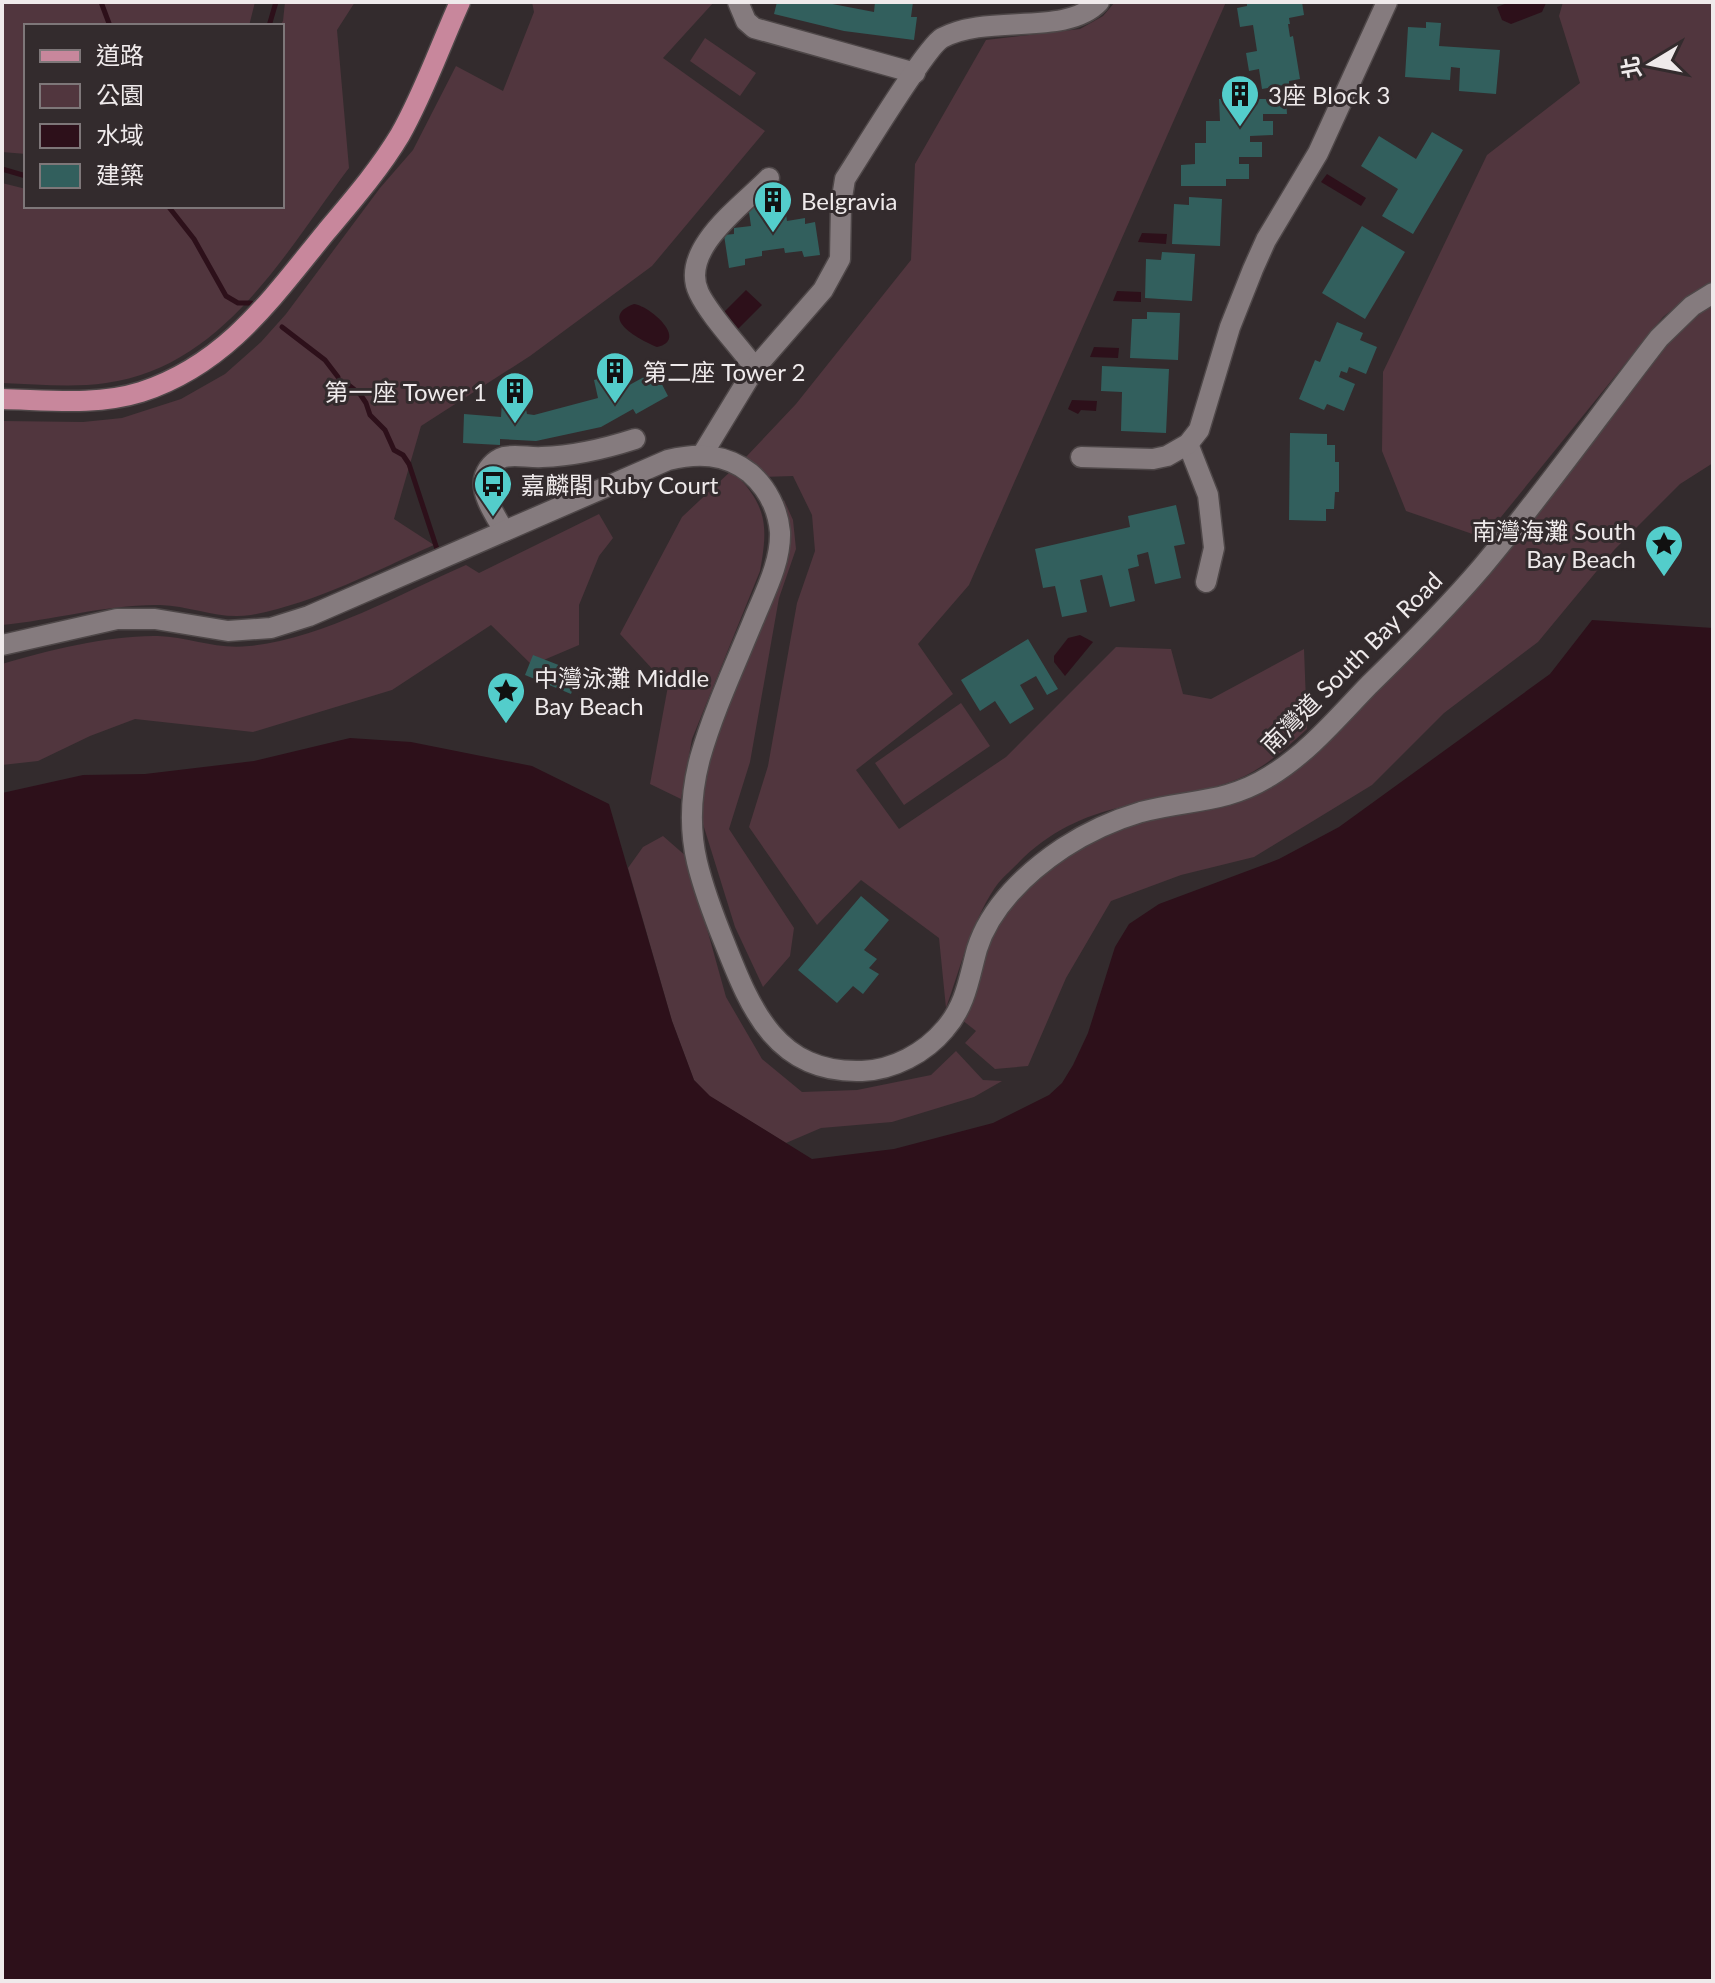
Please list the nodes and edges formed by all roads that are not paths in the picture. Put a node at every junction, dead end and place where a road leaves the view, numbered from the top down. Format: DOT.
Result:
graph roads {
  1 [pos="460,2"];
  2 [pos="738,2"];
  3 [pos="1099,2"];
  4 [pos="1387,2"];
  5 [pos="915,73"];
  6 [pos="769,178"];
  7 [pos="1713,293"];
  8 [pos="755,368"];
  9 [pos="2,399"];
  10 [pos="635,439"];
  11 [pos="1188,444"];
  12 [pos="702,455"];
  13 [pos="1081,457"];
  14 [pos="504,531"];
  15 [pos="1206,582"];
  16 [pos="2,645"];
  1 -- 9 [label="main road"];
  2 -- 5 [label="street"];
  3 -- 5 [label="street"];
  4 -- 11 [label="street"];
  5 -- 8 [label="street"];
  6 -- 8 [label="street"];
  7 -- 12 [label="street, 南灣道 South Bay Road"];
  8 -- 12 [label="street"];
  10 -- 14 [label="street"];
  11 -- 13 [label="street"];
  11 -- 15 [label="street"];
  12 -- 14 [label="street, 南灣道 South Bay Road"];
  14 -- 16 [label="street, 南灣道 South Bay Road"];
}
